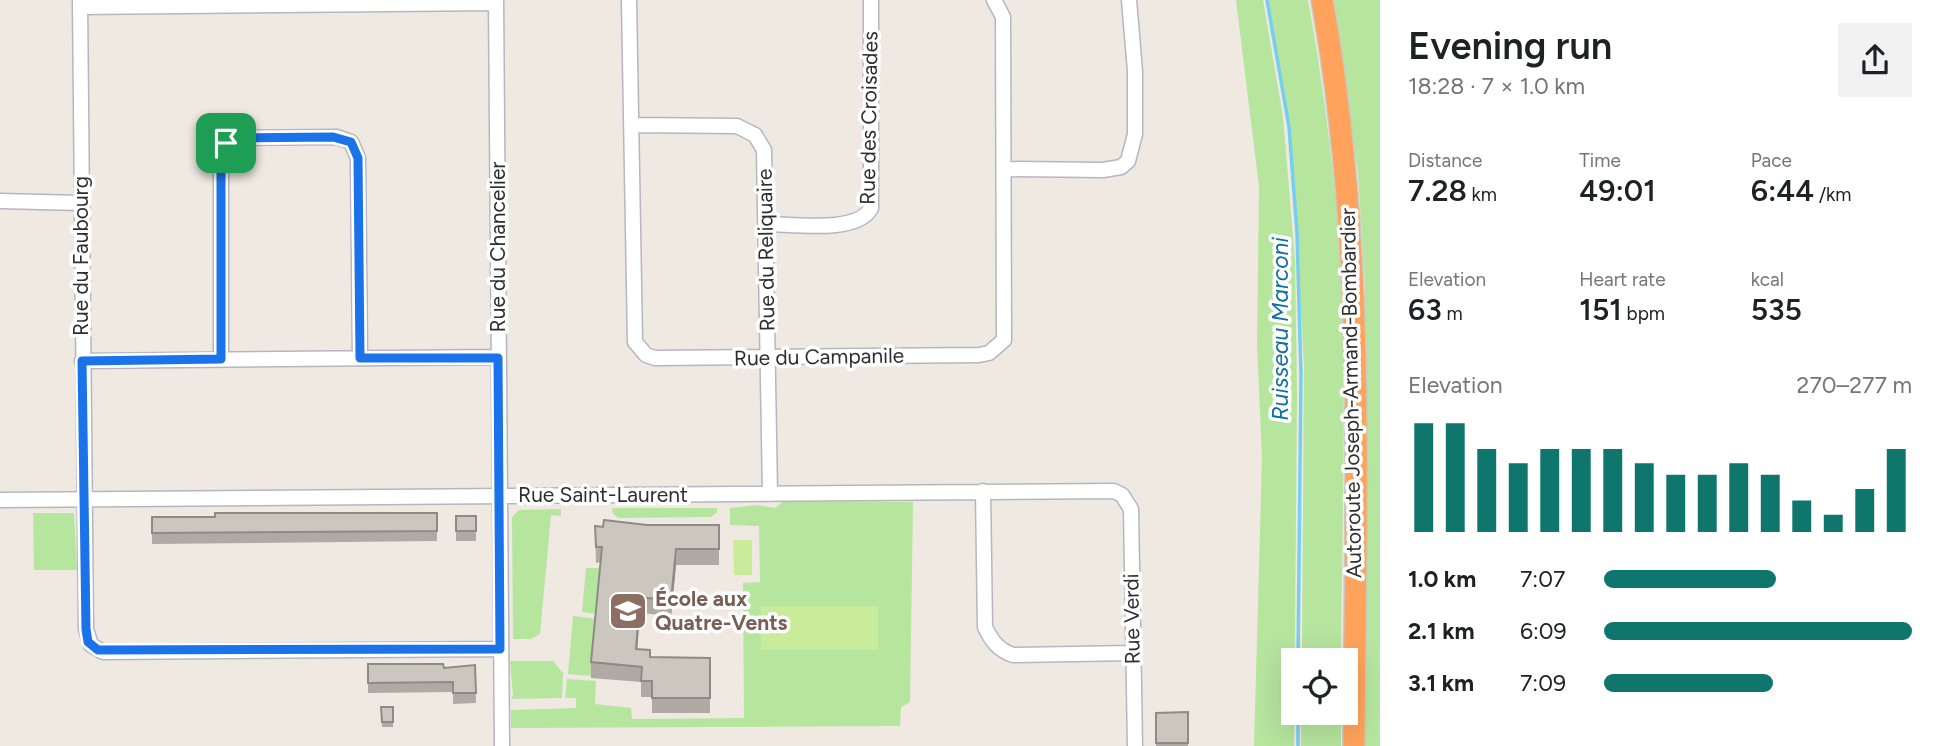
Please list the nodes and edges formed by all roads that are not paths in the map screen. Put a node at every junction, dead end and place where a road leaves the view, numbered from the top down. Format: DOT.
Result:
graph roads {
  1 [pos="629,0"];
  2 [pos="871,0"];
  3 [pos="994,0"];
  4 [pos="1129,0"];
  5 [pos="1322,0"];
  6 [pos="496,1"];
  7 [pos="358,2"];
  8 [pos="80,3"];
  9 [pos="631,125"];
  10 [pos="1004,169"];
  11 [pos="0,201"];
  12 [pos="81,202"];
  13 [pos="766,224"];
  14 [pos="360,358"];
  15 [pos="498,358"];
  16 [pos="221,359"];
  17 [pos="767,359"];
  18 [pos="82,361"];
  19 [pos="984,492"];
  20 [pos="771,494"];
  21 [pos="500,495"];
  22 [pos="1122,495"];
  23 [pos="0,500"];
  24 [pos="84,500"];
  25 [pos="500,649"];
  26 [pos="1132,653"];
  27 [pos="502,746"];
  28 [pos="1135,746"];
  29 [pos="1354,746"];
  1 -- 9 [label="street, Rue du Campanile"];
  2 -- 13 [label="street, Rue des Croisades"];
  3 -- 10 [label="street, Rue du Campanile"];
  4 -- 10 [label="street"];
  5 -- 29 [label="highway, Autoroute Joseph-Armand-Bombardier"];
  6 -- 7 [label="street"];
  6 -- 15 [label="street, Rue du Chancelier"];
  7 -- 8 [label="street"];
  8 -- 12 [label="street, Rue du Faubourg"];
  9 -- 13 [label="street, Rue du Reliquaire"];
  9 -- 17 [label="street, Rue du Campanile"];
  10 -- 17 [label="street, Rue du Campanile"];
  11 -- 12 [label="street"];
  12 -- 18 [label="street, Rue du Faubourg"];
  13 -- 17 [label="street, Rue du Reliquaire"];
  14 -- 15 [label="street"];
  14 -- 16 [label="street"];
  14 -- 16 [label="street"];
  15 -- 21 [label="street, Rue du Chancelier"];
  16 -- 18 [label="street"];
  17 -- 20 [label="street, Rue du Reliquaire"];
  18 -- 24 [label="street, Rue du Faubourg"];
  19 -- 20 [label="street, Rue Saint-Laurent"];
  19 -- 22 [label="street, Rue Saint-Laurent"];
  19 -- 26 [label="street"];
  20 -- 21 [label="street, Rue Saint-Laurent"];
  21 -- 24 [label="street, Rue Saint-Laurent"];
  21 -- 25 [label="street, Rue du Chancelier"];
  22 -- 26 [label="street, Rue Verdi"];
  23 -- 24 [label="street, Rue Saint-Laurent"];
  24 -- 25 [label="street, Rue du Faubourg"];
  25 -- 27 [label="street, Rue du Chancelier"];
  26 -- 28 [label="street, Rue Verdi"];
}
